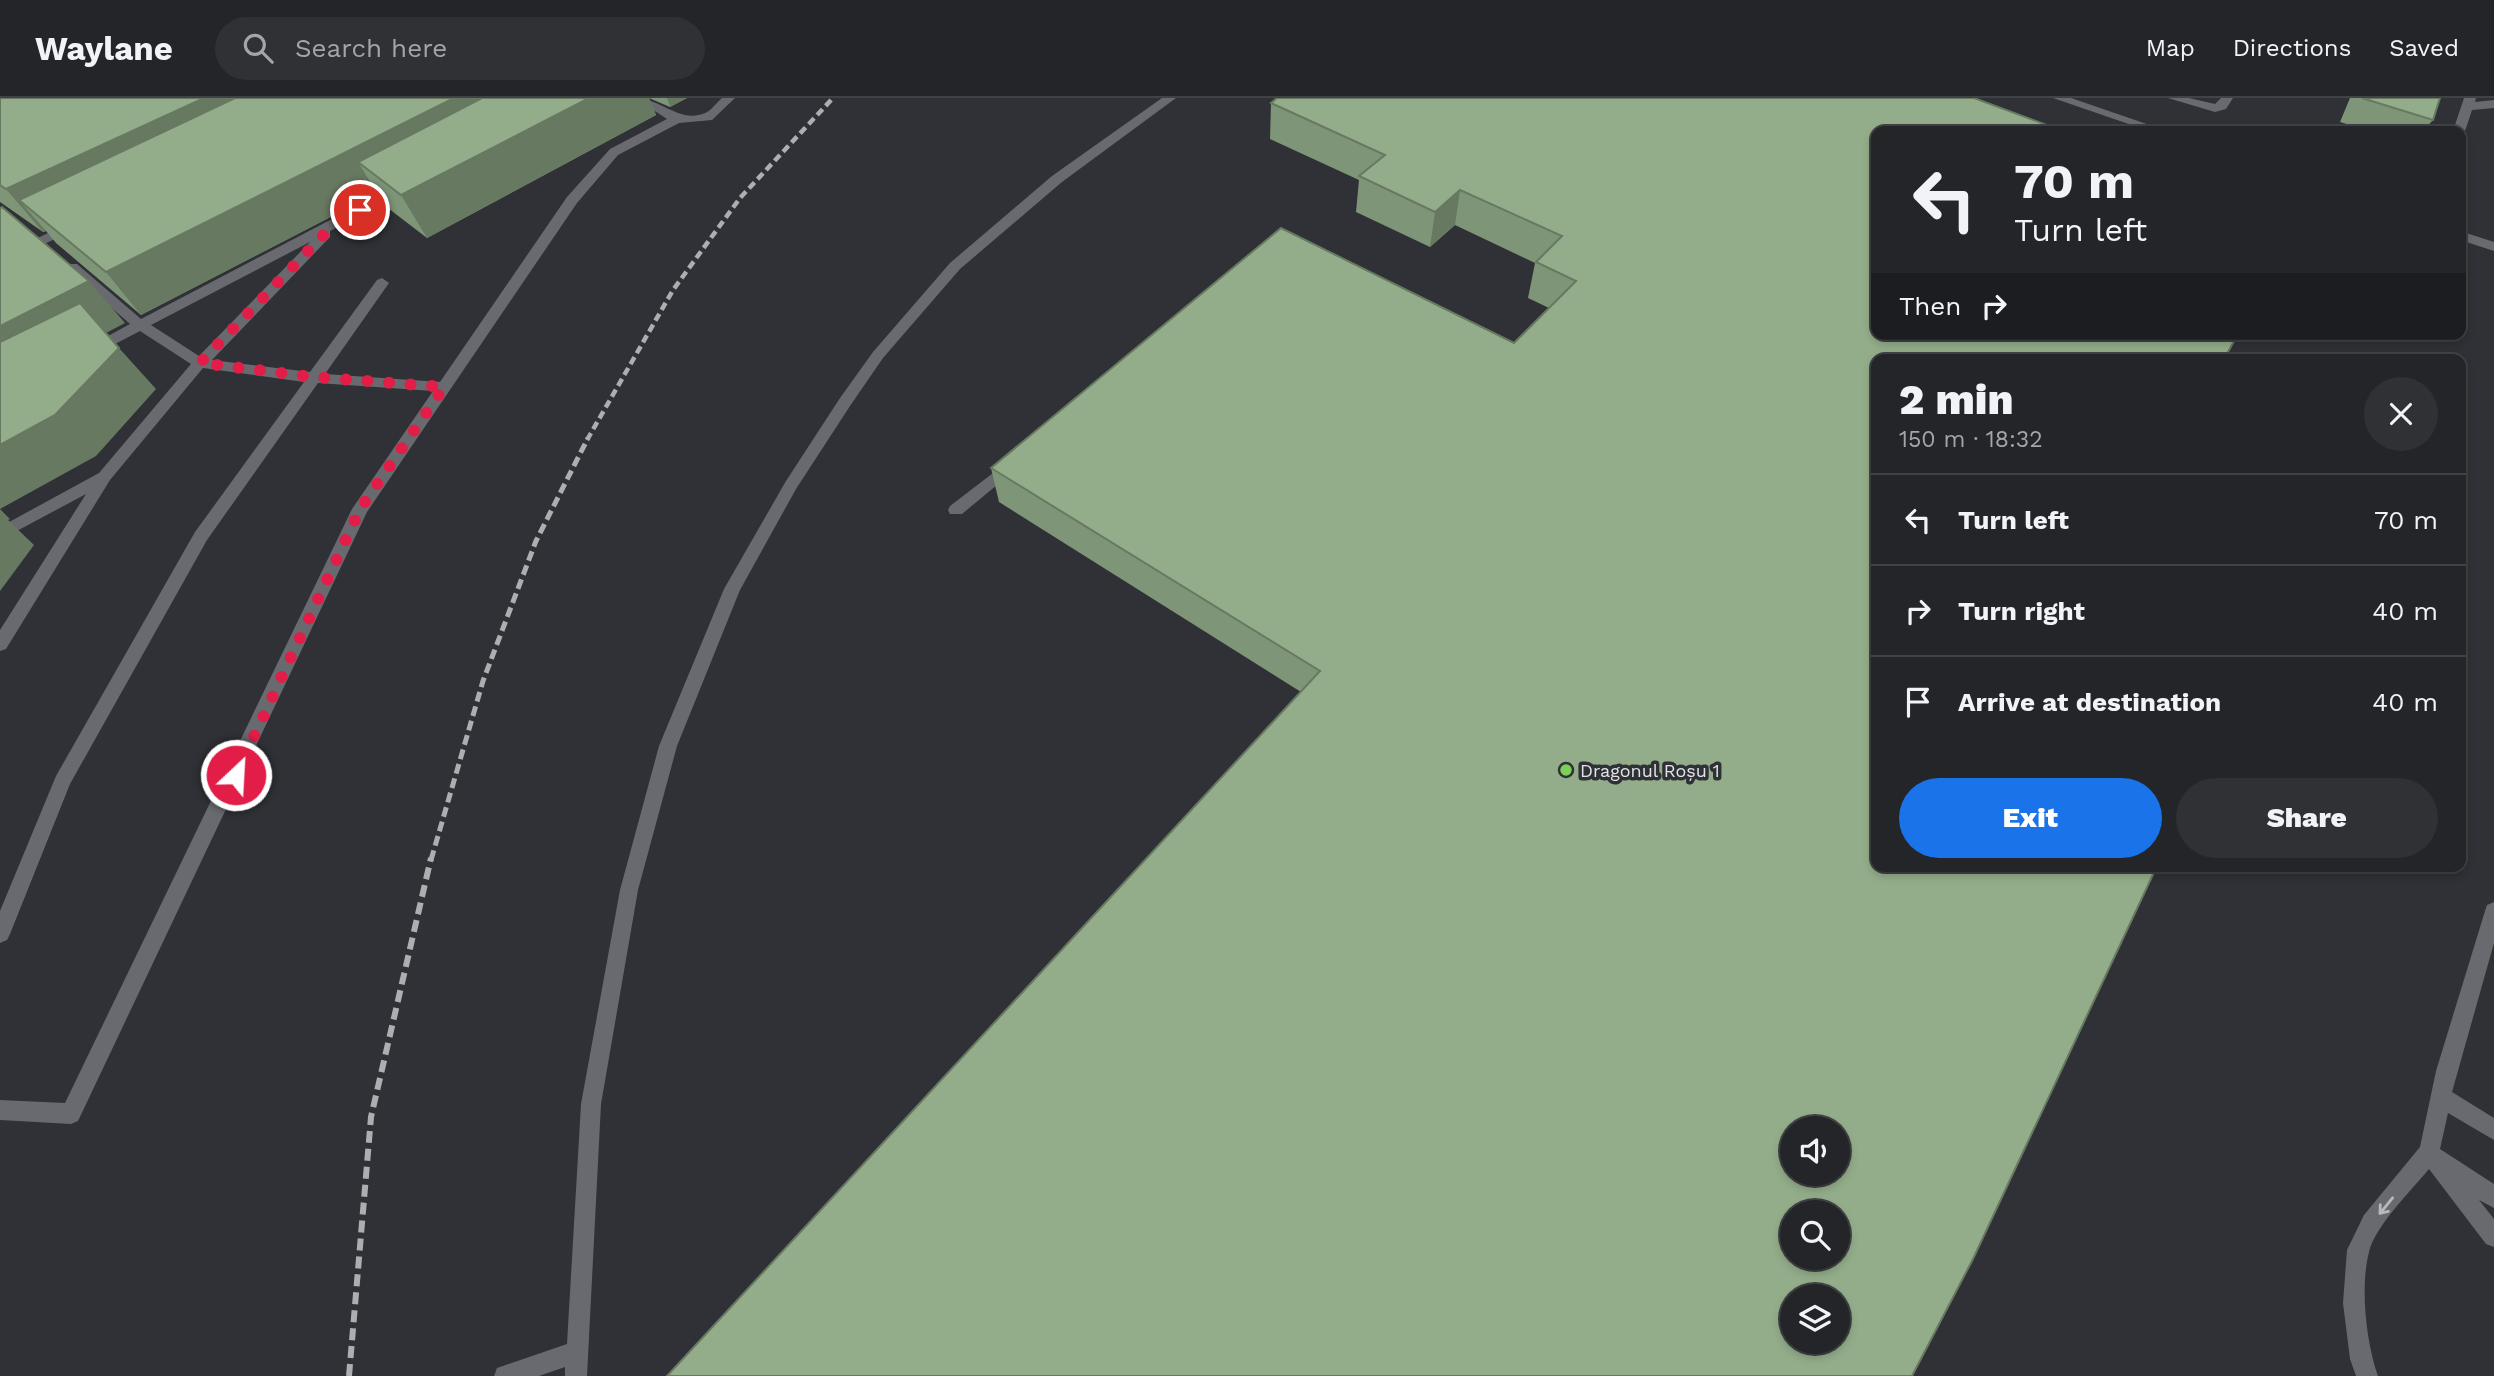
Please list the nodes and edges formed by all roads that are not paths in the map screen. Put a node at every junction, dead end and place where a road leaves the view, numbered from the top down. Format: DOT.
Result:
graph roads {
  1 [pos="641,98"];
  2 [pos="729,98"];
  3 [pos="1170,98"];
  4 [pos="2059,98"];
  5 [pos="2174,98"];
  6 [pos="2227,98"];
  7 [pos="2469,103"];
  8 [pos="2494,104"];
  9 [pos="676,119"];
  10 [pos="2146,126"];
  11 [pos="2461,126"];
  12 [pos="407,185"];
  13 [pos="336,222"];
  14 [pos="78,223"];
  15 [pos="2466,237"];
  16 [pos="46,245"];
  17 [pos="2494,247"];
  18 [pos="0,261"];
  19 [pos="382,283"];
  20 [pos="140,325"];
  21 [pos="82,356"];
  22 [pos="200,363"];
  23 [pos="314,377"];
  24 [pos="444,387"];
  25 [pos="1020,457"];
  26 [pos="105,476"];
  27 [pos="956,510"];
  28 [pos="0,534"];
  29 [pos="0,644"];
  30 [pos="2494,911"];
  31 [pos="0,934"];
  32 [pos="2440,1096"];
  33 [pos="0,1110"];
  34 [pos="2494,1130"];
  35 [pos="2429,1152"];
  36 [pos="2494,1197"];
  37 [pos="2494,1236"];
  38 [pos="576,1352"];
  39 [pos="505,1376"];
  40 [pos="576,1376"];
  41 [pos="2367,1376"];
  1 -- 9 [label="street"];
  2 -- 9 [label="street"];
  3 -- 38 [label="street"];
  4 -- 10 [label="street"];
  5 -- 6 [label="street"];
  7 -- 8 [label="street"];
  7 -- 11 [label="street"];
  9 -- 24 [label="street"];
  12 -- 13 [label="street"];
  13 -- 20 [label="street"];
  13 -- 22 [label="street"];
  14 -- 16 [label="street"];
  15 -- 17 [label="street"];
  16 -- 18 [label="street"];
  16 -- 20 [label="street"];
  19 -- 23 [label="street"];
  20 -- 21 [label="street"];
  20 -- 22 [label="street"];
  22 -- 23 [label="street"];
  22 -- 26 [label="street"];
  23 -- 24 [label="street"];
  23 -- 31 [label="street"];
  24 -- 33 [label="street"];
  25 -- 27 [label="street"];
  26 -- 28 [label="street"];
  26 -- 29 [label="street"];
  30 -- 32 [label="street"];
  32 -- 34 [label="street"];
  32 -- 35 [label="street"];
  35 -- 36 [label="street"];
  35 -- 37 [label="street"];
  35 -- 41 [label="street, one-way"];
  38 -- 39 [label="street"];
  38 -- 40 [label="street"];
}
